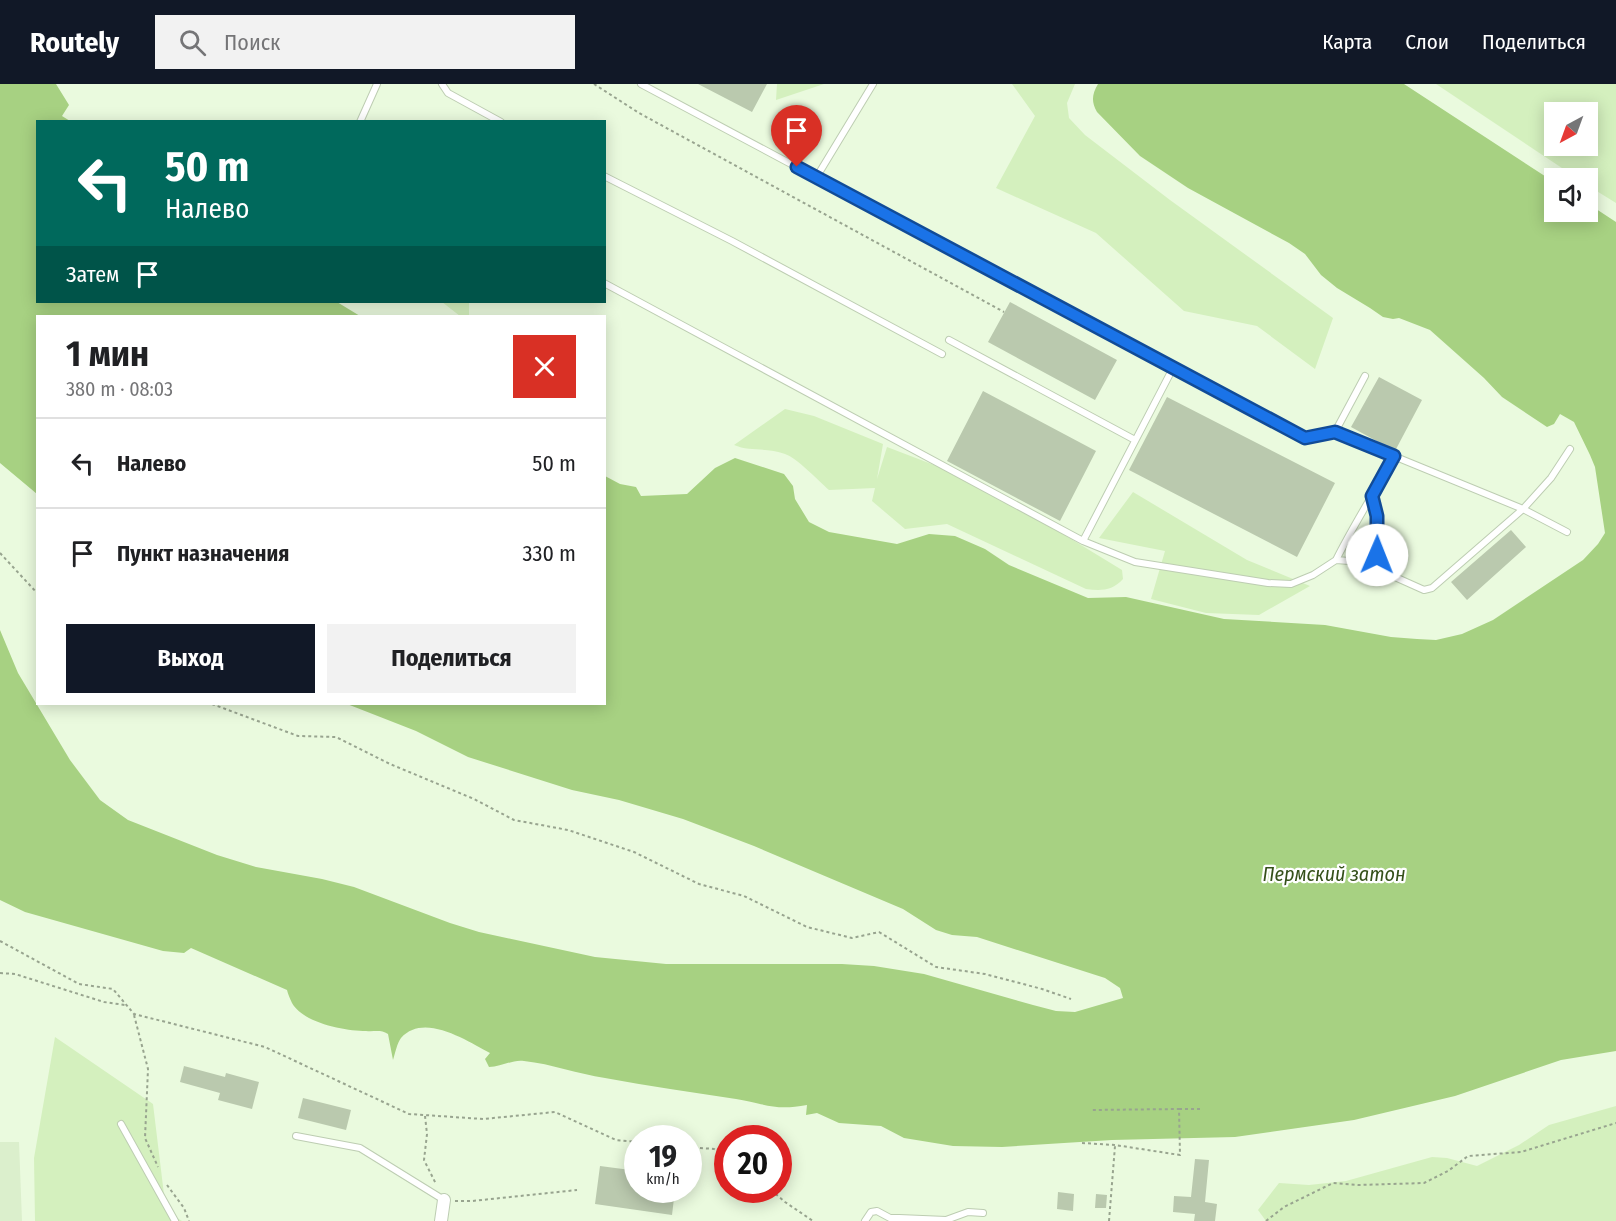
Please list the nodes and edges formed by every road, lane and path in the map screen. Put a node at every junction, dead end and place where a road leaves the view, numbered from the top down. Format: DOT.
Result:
graph roads {
  1 [pos="377,84"];
  2 [pos="442,84"];
  3 [pos="594,84"];
  4 [pos="641,84"];
  5 [pos="873,84"];
  6 [pos="361,120"];
  7 [pos="497,120"];
  8 [pos="606,177"];
  9 [pos="816,177"];
  10 [pos="606,284"];
  11 [pos="1004,312"];
  12 [pos="950,340"];
  13 [pos="942,354"];
  14 [pos="1173,368"];
  15 [pos="1365,376"];
  16 [pos="1335,432"];
  17 [pos="1135,440"];
  18 [pos="1570,449"];
  19 [pos="1394,456"];
  20 [pos="1372,496"];
  21 [pos="1523,509"];
  22 [pos="1567,532"];
  23 [pos="1083,541"];
  24 [pos="0,553"];
  25 [pos="1336,560"];
  26 [pos="1386,573"];
  27 [pos="36,592"];
  28 [pos="215,705"];
  29 [pos="0,941"];
  30 [pos="0,973"];
  31 [pos="1071,999"];
  32 [pos="126,1006"];
  33 [pos="134,1014"];
  34 [pos="1179,1109"];
  35 [pos="1203,1109"];
  36 [pos="1092,1110"];
  37 [pos="425,1116"];
  38 [pos="1616,1123"];
  39 [pos="121,1124"];
  40 [pos="297,1136"];
  41 [pos="624,1141"];
  42 [pos="1082,1143"];
  43 [pos="1115,1145"];
  44 [pos="158,1168"];
  45 [pos="162,1178"];
  46 [pos="577,1190"];
  47 [pos="444,1200"];
  48 [pos="789,1203"];
  49 [pos="983,1213"];
  50 [pos="175,1221"];
  51 [pos="189,1221"];
  52 [pos="441,1221"];
  53 [pos="813,1221"];
  54 [pos="865,1221"];
  55 [pos="1108,1221"];
  56 [pos="1266,1221"];
  1 -- 6 [label="lane"];
  2 -- 7 [label="lane"];
  3 -- 11 [label="path"];
  4 -- 9 [label="lane"];
  5 -- 9 [label="lane"];
  8 -- 13 [label="lane"];
  9 -- 14 [label="lane"];
  10 -- 23 [label="lane"];
  12 -- 17 [label="lane"];
  14 -- 16 [label="lane"];
  14 -- 17 [label="lane"];
  15 -- 16 [label="lane"];
  16 -- 19 [label="lane"];
  17 -- 23 [label="lane"];
  18 -- 21 [label="lane"];
  19 -- 20 [label="lane"];
  19 -- 21 [label="lane"];
  20 -- 25 [label="lane"];
  20 -- 26 [label="lane"];
  21 -- 22 [label="lane"];
  21 -- 26 [label="lane"];
  23 -- 25 [label="lane"];
  24 -- 27 [label="path"];
  25 -- 26 [label="lane"];
  28 -- 31 [label="path"];
  29 -- 32 [label="path"];
  30 -- 32 [label="path"];
  32 -- 33 [label="path"];
  33 -- 37 [label="path"];
  33 -- 44 [label="path"];
  34 -- 35 [label="path"];
  34 -- 36 [label="path"];
  34 -- 43 [label="path"];
  37 -- 41 [label="path"];
  37 -- 47 [label="path"];
  38 -- 56 [label="path"];
  39 -- 50 [label="lane"];
  40 -- 47 [label="lane"];
  42 -- 43 [label="path"];
  43 -- 55 [label="path"];
  45 -- 51 [label="path"];
  46 -- 47 [label="path"];
  47 -- 52 [label="street"];
  48 -- 53 [label="path"];
  49 -- 54 [label="lane"];
}
